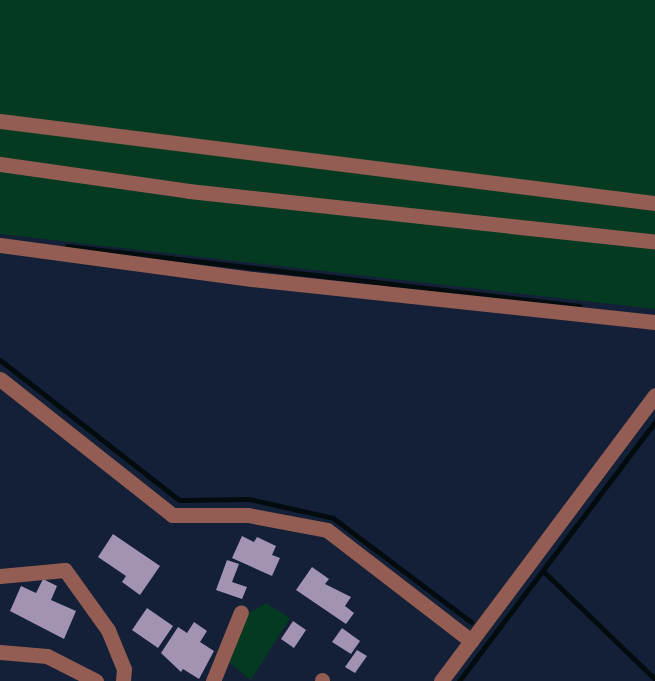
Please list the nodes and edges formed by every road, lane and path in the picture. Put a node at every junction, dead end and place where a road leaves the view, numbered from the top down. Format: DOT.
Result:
graph roads {
  1 [pos="0,121"];
  2 [pos="0,164"];
  3 [pos="655,203"];
  4 [pos="655,242"];
  5 [pos="0,245"];
  6 [pos="655,322"];
  7 [pos="0,379"];
  8 [pos="655,395"];
  9 [pos="0,576"];
  10 [pos="241,612"];
  11 [pos="471,641"];
  12 [pos="0,652"];
  13 [pos="96,681"];
  14 [pos="123,681"];
  15 [pos="213,681"];
  16 [pos="441,681"];
  1 -- 3 [label="street"];
  2 -- 4 [label="street"];
  5 -- 6 [label="street"];
  7 -- 11 [label="street"];
  8 -- 11 [label="street"];
  9 -- 14 [label="street"];
  10 -- 15 [label="street"];
  11 -- 16 [label="street"];
  12 -- 13 [label="street"];
}
